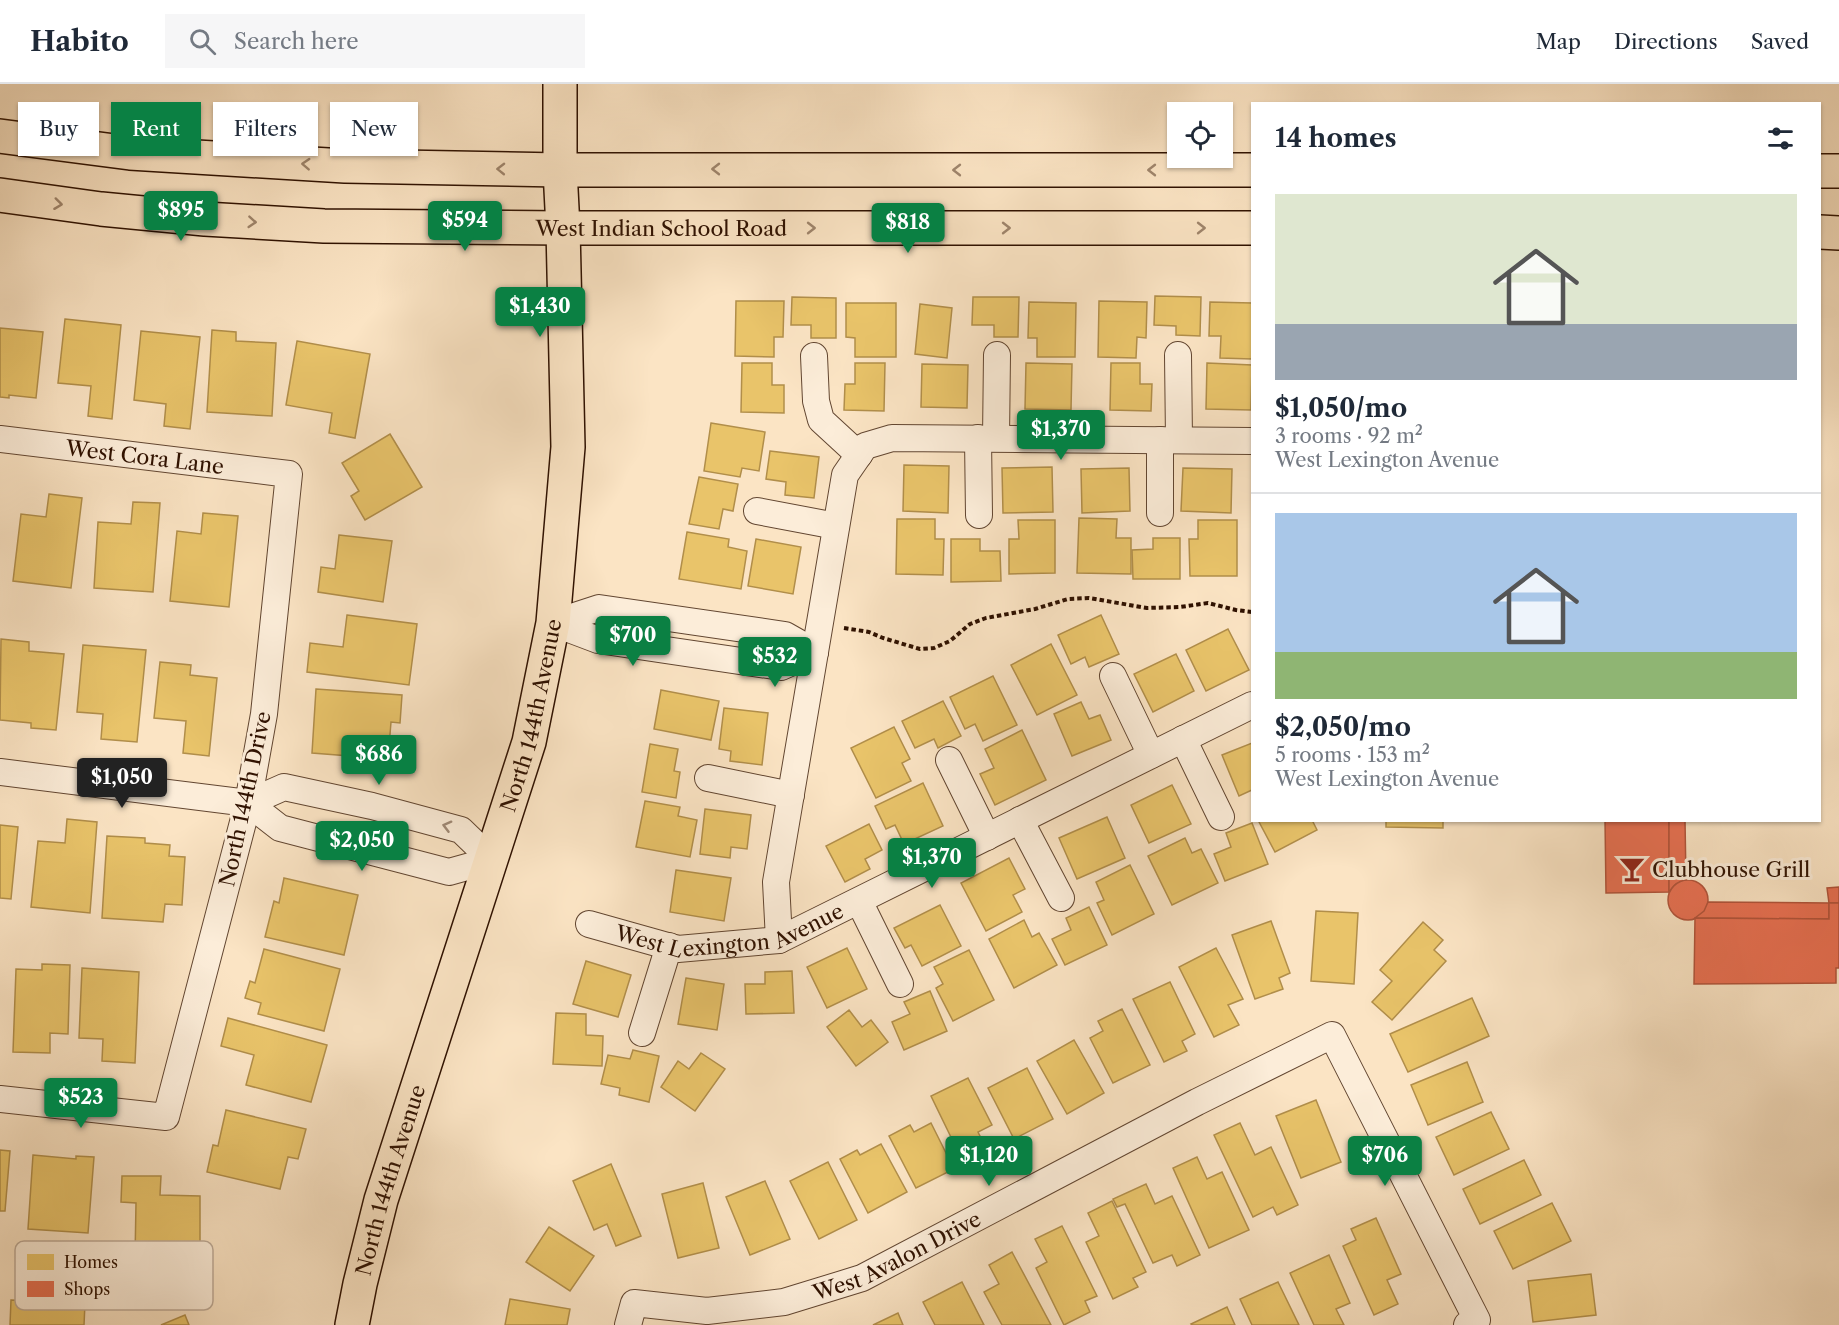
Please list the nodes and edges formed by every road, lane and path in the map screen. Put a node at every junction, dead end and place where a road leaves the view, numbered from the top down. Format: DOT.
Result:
graph roads {
  1 [pos="560,84"];
  2 [pos="0,136"];
  3 [pos="560,170"];
  4 [pos="1251,170"];
  5 [pos="1821,171"];
  6 [pos="1839,171"];
  7 [pos="0,195"];
  8 [pos="563,228"];
  9 [pos="1251,228"];
  10 [pos="1821,232"];
  11 [pos="1839,232"];
  12 [pos="997,355"];
  13 [pos="1178,355"];
  14 [pos="814,356"];
  15 [pos="987,438"];
  16 [pos="0,440"];
  17 [pos="1170,440"];
  18 [pos="1251,441"];
  19 [pos="862,451"];
  20 [pos="289,474"];
  21 [pos="757,511"];
  22 [pos="1160,513"];
  23 [pos="979,515"];
  24 [pos="836,526"];
  25 [pos="1251,612"];
  26 [pos="682,620"];
  27 [pos="553,623"];
  28 [pos="819,624"];
  29 [pos="678,652"];
  30 [pos="815,652"];
  31 [pos="1113,676"];
  32 [pos="1251,705"];
  33 [pos="1183,739"];
  34 [pos="1151,755"];
  35 [pos="949,760"];
  36 [pos="0,772"];
  37 [pos="708,778"];
  38 [pos="791,795"];
  39 [pos="249,803"];
  40 [pos="1221,817"];
  41 [pos="1020,820"];
  42 [pos="987,837"];
  43 [pos="492,860"];
  44 [pos="1061,898"];
  45 [pos="859,900"];
  46 [pos="589,924"];
  47 [pos="779,940"];
  48 [pos="669,946"];
  49 [pos="900,984"];
  50 [pos="642,1034"];
  51 [pos="0,1099"];
  52 [pos="631,1314"];
  53 [pos="1472,1322"];
  54 [pos="352,1325"];
  1 -- 3 [label="main road, North 144th Avenue"];
  3 -- 2 [label="main road, one-way"];
  4 -- 3 [label="main road, one-way"];
  3 -- 8 [label="main road, North 144th Avenue"];
  5 -- 6 [label="main road"];
  7 -- 8 [label="main road, West Indian School Road, one-way"];
  8 -- 9 [label="main road, West Indian School Road, one-way"];
  8 -- 27 [label="main road, North 144th Avenue"];
  10 -- 11 [label="main road"];
  12 -- 15 [label="street"];
  13 -- 17 [label="street"];
  14 -- 19 [label="street"];
  15 -- 17 [label="street"];
  15 -- 19 [label="street"];
  15 -- 23 [label="street"];
  16 -- 20 [label="street, West Cora Lane"];
  17 -- 18 [label="street"];
  17 -- 22 [label="street"];
  19 -- 24 [label="street"];
  20 -- 39 [label="street, North 144th Drive"];
  21 -- 24 [label="street"];
  24 -- 28 [label="street"];
  25 -- 28 [label="path"];
  26 -- 27 [label="street"];
  26 -- 29 [label="street"];
  26 -- 30 [label="street"];
  27 -- 29 [label="street"];
  27 -- 43 [label="main road, North 144th Avenue"];
  28 -- 30 [label="street"];
  29 -- 30 [label="street"];
  30 -- 38 [label="street"];
  31 -- 34 [label="street"];
  32 -- 33 [label="street, West Lexington Avenue"];
  33 -- 34 [label="street, West Lexington Avenue"];
  33 -- 40 [label="street"];
  34 -- 41 [label="street, West Lexington Avenue"];
  35 -- 42 [label="street"];
  36 -- 39 [label="street"];
  37 -- 38 [label="street"];
  38 -- 47 [label="street"];
  39 -- 43 [label="street"];
  43 -- 39 [label="street, one-way"];
  39 -- 51 [label="street, North 144th Drive"];
  41 -- 42 [label="street, West Lexington Avenue"];
  41 -- 44 [label="street"];
  42 -- 45 [label="street, West Lexington Avenue"];
  43 -- 54 [label="main road, North 144th Avenue"];
  45 -- 47 [label="street, West Lexington Avenue"];
  45 -- 49 [label="street"];
  46 -- 48 [label="street, West Lexington Avenue"];
  47 -- 48 [label="street, West Lexington Avenue"];
  48 -- 50 [label="street"];
  52 -- 53 [label="street, West Avalon Drive"];
}
